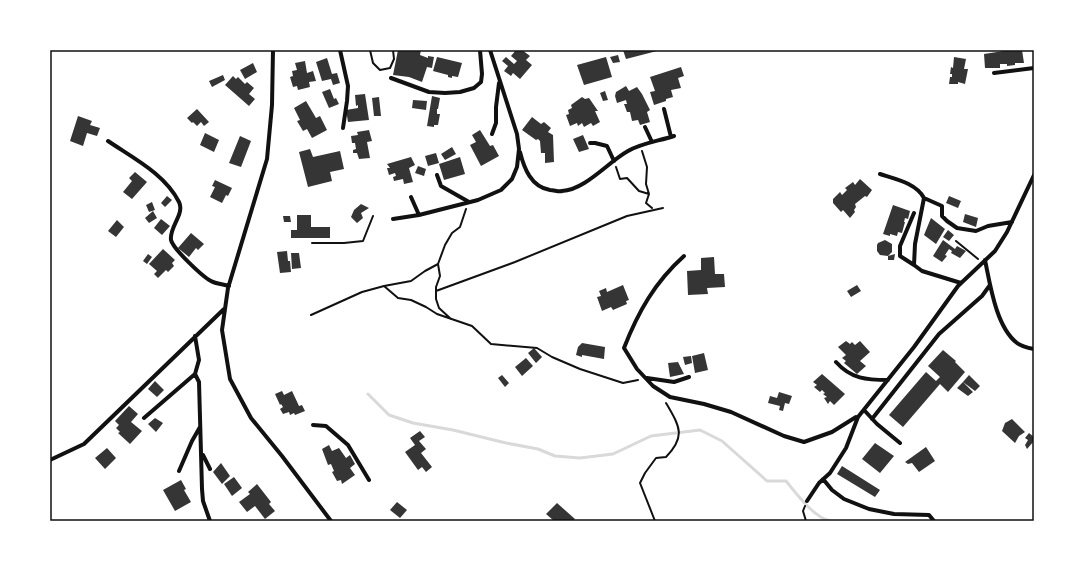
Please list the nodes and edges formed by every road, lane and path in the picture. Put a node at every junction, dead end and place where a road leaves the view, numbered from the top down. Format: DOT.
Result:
graph roads {
  1 [pos="273,50"];
  2 [pos="340,50"];
  3 [pos="370,50"];
  4 [pos="393,50"];
  5 [pos="480,50"];
  6 [pos="490,50"];
  7 [pos="1034,68"];
  8 [pos="994,73"];
  9 [pos="391,78"];
  10 [pos="499,79"];
  11 [pos="664,109"];
  12 [pos="645,127"];
  13 [pos="343,128"];
  14 [pos="492,134"];
  15 [pos="108,141"];
  16 [pos="652,142"];
  17 [pos="590,143"];
  18 [pos="641,145"];
  19 [pos="519,149"];
  20 [pos="614,161"];
  21 [pos="880,174"];
  22 [pos="437,175"];
  23 [pos="1034,175"];
  24 [pos="649,194"];
  25 [pos="411,197"];
  26 [pos="924,198"];
  27 [pos="468,203"];
  28 [pos="652,208"];
  29 [pos="663,208"];
  30 [pos="914,213"];
  31 [pos="419,215"];
  32 [pos="373,216"];
  33 [pos="393,220"];
  34 [pos="1012,222"];
  35 [pos="956,241"];
  36 [pos="312,243"];
  37 [pos="684,256"];
  38 [pos="984,261"];
  39 [pos="438,264"];
  40 [pos="914,265"];
  41 [pos="961,283"];
  42 [pos="229,286"];
  43 [pos="384,286"];
  44 [pos="990,286"];
  45 [pos="436,291"];
  46 [pos="224,309"];
  47 [pos="311,315"];
  48 [pos="452,320"];
  49 [pos="195,336"];
  50 [pos="1034,349"];
  51 [pos="836,362"];
  52 [pos="195,374"];
  53 [pos="689,377"];
  54 [pos="644,379"];
  55 [pos="888,380"];
  56 [pos="659,390"];
  57 [pos="864,410"];
  58 [pos="856,417"];
  59 [pos="144,418"];
  60 [pos="872,419"];
  61 [pos="313,425"];
  62 [pos="201,427"];
  63 [pos="900,442"];
  64 [pos="202,453"];
  65 [pos="50,460"];
  66 [pos="210,469"];
  67 [pos="179,471"];
  68 [pos="823,479"];
  69 [pos="369,480"];
  70 [pos="808,501"];
  71 [pos="209,521"];
  72 [pos="331,521"];
  73 [pos="655,521"];
  74 [pos="806,521"];
  75 [pos="934,521"];
  1 -- 42 [label="street"];
  2 -- 13 [label="street"];
  3 -- 4 [label="lane"];
  5 -- 9 [label="street"];
  6 -- 10 [label="street"];
  7 -- 8 [label="street"];
  10 -- 14 [label="street"];
  10 -- 19 [label="street"];
  11 -- 16 [label="street"];
  12 -- 16 [label="street"];
  15 -- 42 [label="street"];
  16 -- 18 [label="street"];
  17 -- 20 [label="street"];
  18 -- 20 [label="street"];
  18 -- 24 [label="path"];
  19 -- 20 [label="street"];
  19 -- 27 [label="street"];
  20 -- 24 [label="path"];
  21 -- 26 [label="street"];
  22 -- 27 [label="street"];
  23 -- 34 [label="street"];
  24 -- 28 [label="path"];
  25 -- 31 [label="street"];
  26 -- 34 [label="street"];
  26 -- 40 [label="street"];
  27 -- 31 [label="street"];
  27 -- 39 [label="path"];
  29 -- 45 [label="path"];
  30 -- 40 [label="street"];
  31 -- 33 [label="street"];
  32 -- 36 [label="path"];
  34 -- 38 [label="street"];
  35 -- 38 [label="path"];
  37 -- 54 [label="street"];
  38 -- 41 [label="street"];
  38 -- 44 [label="street"];
  39 -- 43 [label="path"];
  39 -- 45 [label="path"];
  40 -- 41 [label="street"];
  41 -- 55 [label="street"];
  42 -- 46 [label="street"];
  43 -- 47 [label="path"];
  43 -- 48 [label="path"];
  44 -- 50 [label="street"];
  44 -- 60 [label="street"];
  45 -- 48 [label="path"];
  46 -- 49 [label="street"];
  46 -- 72 [label="street"];
  48 -- 54 [label="path"];
  49 -- 52 [label="street"];
  49 -- 65 [label="street"];
  51 -- 55 [label="street"];
  52 -- 59 [label="street"];
  52 -- 62 [label="street"];
  53 -- 54 [label="street"];
  54 -- 56 [label="street"];
  55 -- 57 [label="street"];
  56 -- 58 [label="street"];
  56 -- 73 [label="path"];
  57 -- 60 [label="street"];
  57 -- 68 [label="street"];
  60 -- 63 [label="street"];
  61 -- 69 [label="street"];
  62 -- 64 [label="street"];
  62 -- 67 [label="street"];
  64 -- 66 [label="street"];
  64 -- 71 [label="street"];
  68 -- 70 [label="street"];
  68 -- 75 [label="street"];
  70 -- 74 [label="path"];
}
